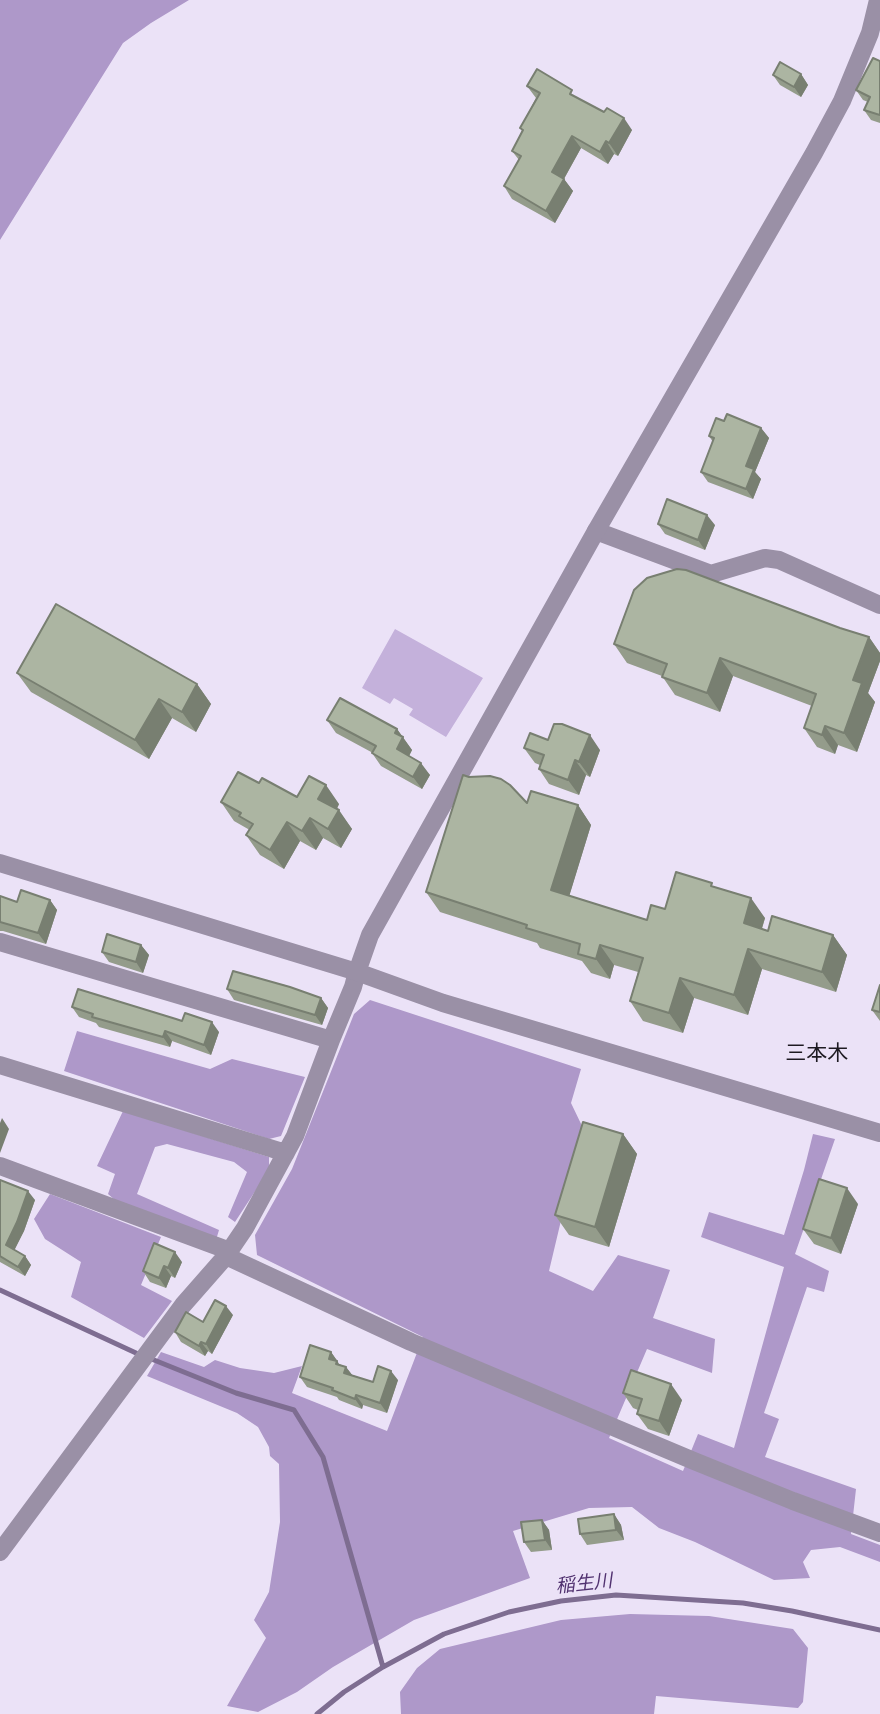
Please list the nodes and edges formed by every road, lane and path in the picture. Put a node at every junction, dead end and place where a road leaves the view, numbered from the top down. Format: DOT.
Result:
graph roads {
  1 [pos="877,0"];
  2 [pos="596,531"];
  3 [pos="880,605"];
  4 [pos="0,863"];
  5 [pos="0,942"];
  6 [pos="357,972"];
  7 [pos="331,1040"];
  8 [pos="0,1065"];
  9 [pos="880,1133"];
  10 [pos="286,1153"];
  11 [pos="0,1166"];
  12 [pos="228,1253"];
  13 [pos="880,1533"];
  14 [pos="0,1552"];
  1 -- 2 [label="street"];
  2 -- 3 [label="street"];
  2 -- 6 [label="street"];
  4 -- 6 [label="street"];
  5 -- 7 [label="street"];
  6 -- 7 [label="street"];
  6 -- 9 [label="street"];
  7 -- 10 [label="street"];
  8 -- 10 [label="street"];
  10 -- 12 [label="street"];
  11 -- 12 [label="street"];
  12 -- 13 [label="street"];
  12 -- 14 [label="street"];
}
